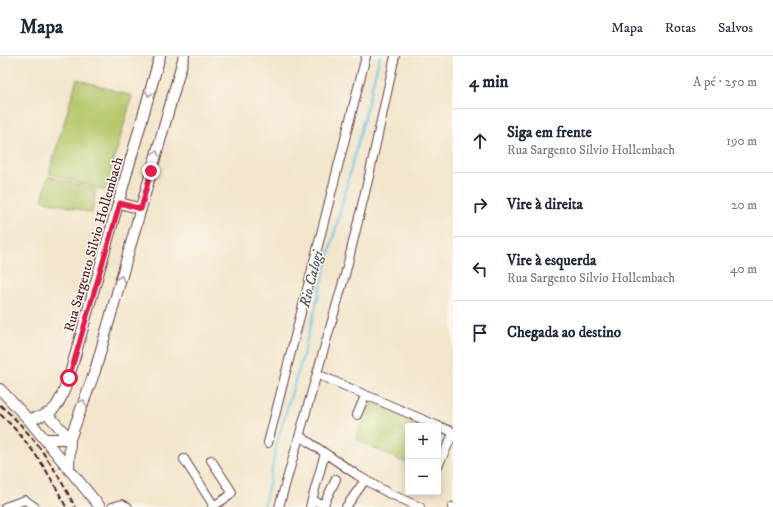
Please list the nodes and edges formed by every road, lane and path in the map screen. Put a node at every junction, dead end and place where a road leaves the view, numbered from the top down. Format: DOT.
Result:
graph roads {
  1 [pos="160,56"];
  2 [pos="184,56"];
  3 [pos="366,56"];
  4 [pos="395,56"];
  5 [pos="120,203"];
  6 [pos="141,209"];
  7 [pos="317,374"];
  8 [pos="0,389"];
  9 [pos="365,396"];
  10 [pos="48,415"];
  11 [pos="357,415"];
  12 [pos="28,419"];
  13 [pos="431,423"];
  14 [pos="441,427"];
  15 [pos="453,433"];
  16 [pos="300,436"];
  17 [pos="70,439"];
  18 [pos="45,440"];
  19 [pos="268,443"];
  20 [pos="325,453"];
  21 [pos="184,459"];
  22 [pos="441,459"];
  23 [pos="211,460"];
  24 [pos="69,470"];
  25 [pos="336,479"];
  26 [pos="365,480"];
  27 [pos="312,504"];
  28 [pos="213,506"];
  29 [pos="281,506"];
  30 [pos="5,507"];
  31 [pos="34,507"];
  32 [pos="100,507"];
  33 [pos="112,507"];
  34 [pos="128,507"];
  35 [pos="346,507"];
  36 [pos="420,507"];
  1 -- 5 [label="main road, Rua Sargento Silvio Hollembach, one-way"];
  6 -- 2 [label="main road, one-way"];
  3 -- 19 [label="street"];
  4 -- 7 [label="street"];
  5 -- 6 [label="main road"];
  5 -- 10 [label="main road, Rua Sargento Silvio Hollembach"];
  17 -- 6 [label="main road, one-way"];
  7 -- 9 [label="street"];
  7 -- 16 [label="street"];
  8 -- 12 [label="main road"];
  9 -- 11 [label="street"];
  9 -- 13 [label="street"];
  10 -- 12 [label="main road"];
  10 -- 17 [label="main road"];
  12 -- 18 [label="main road"];
  14 -- 15 [label="street"];
  15 -- 22 [label="street"];
  16 -- 20 [label="street"];
  16 -- 29 [label="street"];
  17 -- 18 [label="main road"];
  17 -- 24 [label="main road"];
  18 -- 24 [label="main road"];
  20 -- 26 [label="street"];
  20 -- 27 [label="street"];
  21 -- 28 [label="street"];
  23 -- 28 [label="street"];
  24 -- 32 [label="main road"];
  25 -- 27 [label="street"];
  26 -- 35 [label="street"];
  26 -- 36 [label="street"];
  30 -- 31 [label="street"];
  33 -- 34 [label="street"];
}
